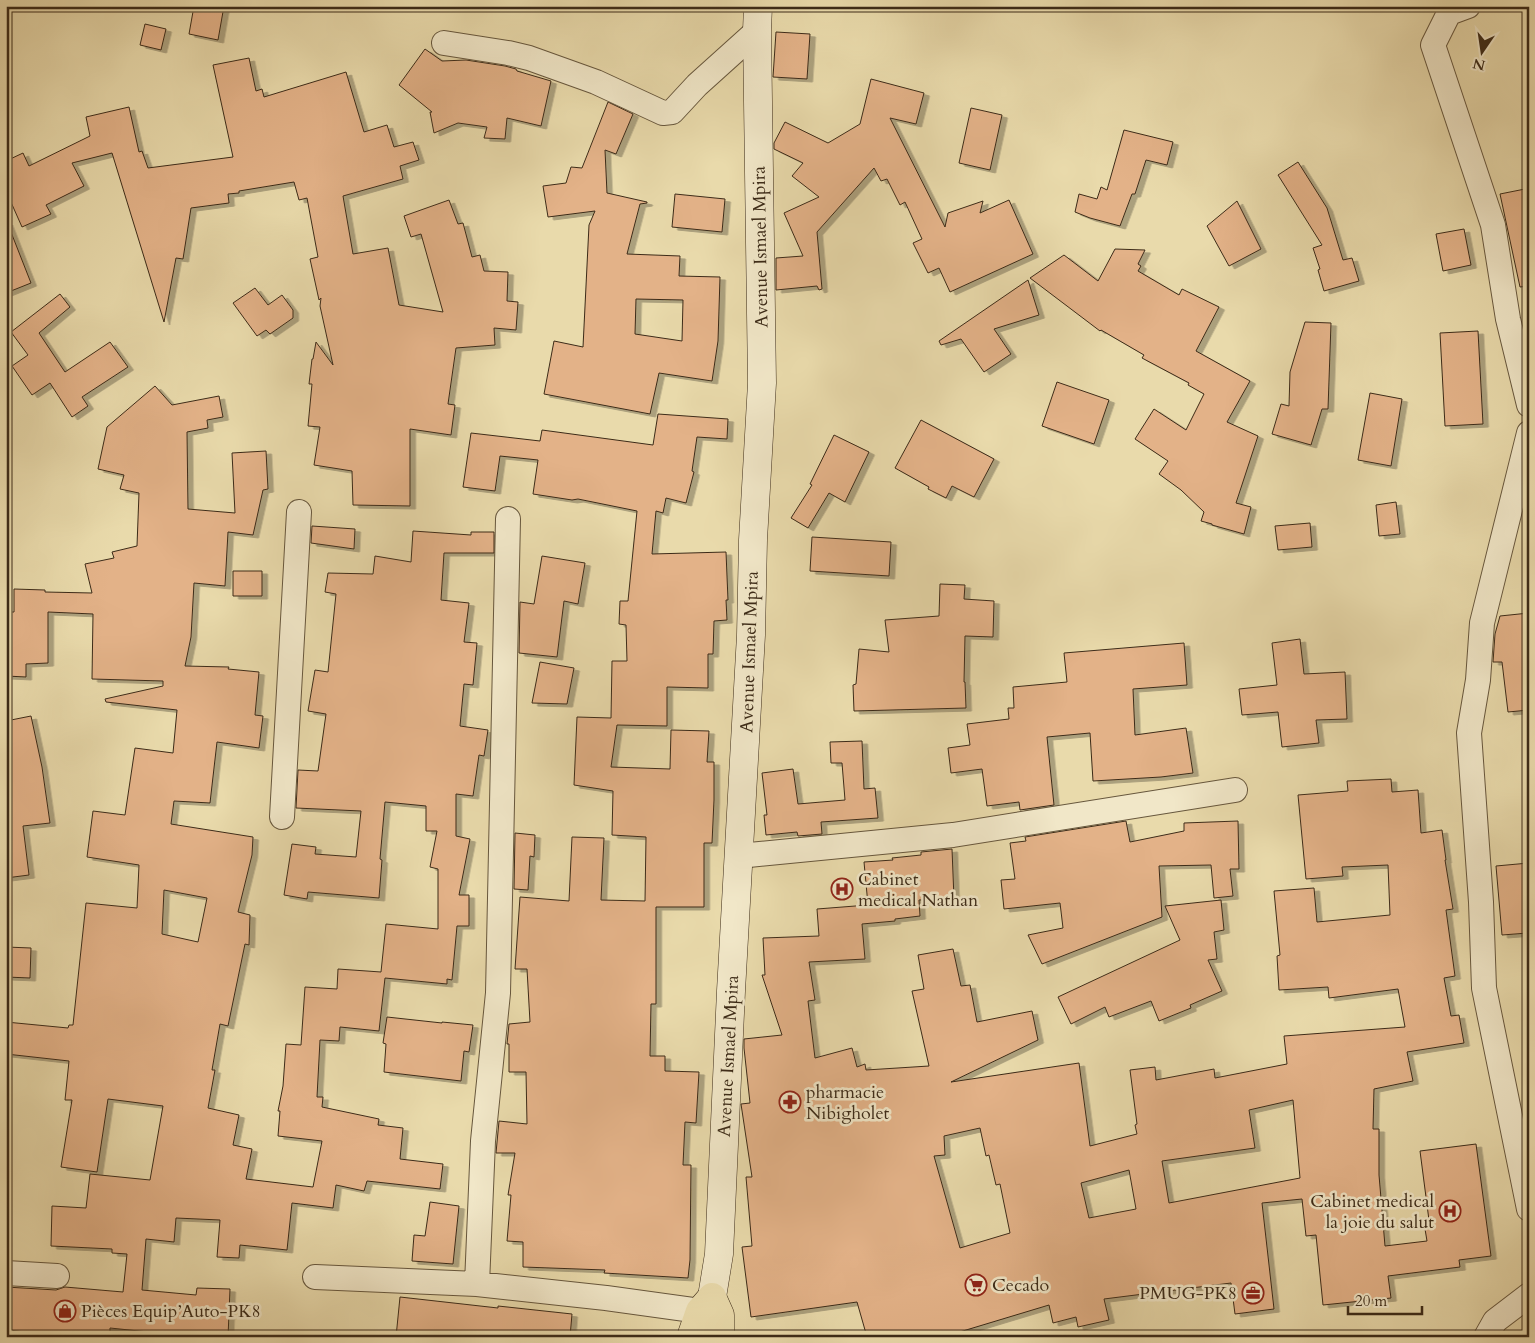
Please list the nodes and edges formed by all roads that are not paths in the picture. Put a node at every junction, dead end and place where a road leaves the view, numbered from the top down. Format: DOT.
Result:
graph roads {
  1 [pos="1468,6"];
  2 [pos="757,18"];
  3 [pos="444,43"];
  4 [pos="1529,405"];
  5 [pos="1529,433"];
  6 [pos="299,512"];
  7 [pos="508,519"];
  8 [pos="1236,790"];
  9 [pos="282,816"];
  10 [pos="738,856"];
  11 [pos="1529,1209"];
  12 [pos="6,1274"];
  13 [pos="57,1276"];
  14 [pos="315,1277"];
  15 [pos="477,1284"];
  16 [pos="1529,1295"];
  17 [pos="711,1324"];
  18 [pos="1486,1337"];
  1 -- 4 [label="street"];
  2 -- 3 [label="street"];
  2 -- 10 [label="main road, Avenue Ismael Mpira"];
  5 -- 11 [label="street"];
  6 -- 9 [label="street"];
  7 -- 15 [label="street"];
  8 -- 10 [label="street"];
  10 -- 17 [label="main road, Avenue Ismael Mpira"];
  12 -- 13 [label="street"];
  14 -- 15 [label="street"];
  15 -- 17 [label="street"];
  16 -- 18 [label="street"];
}
